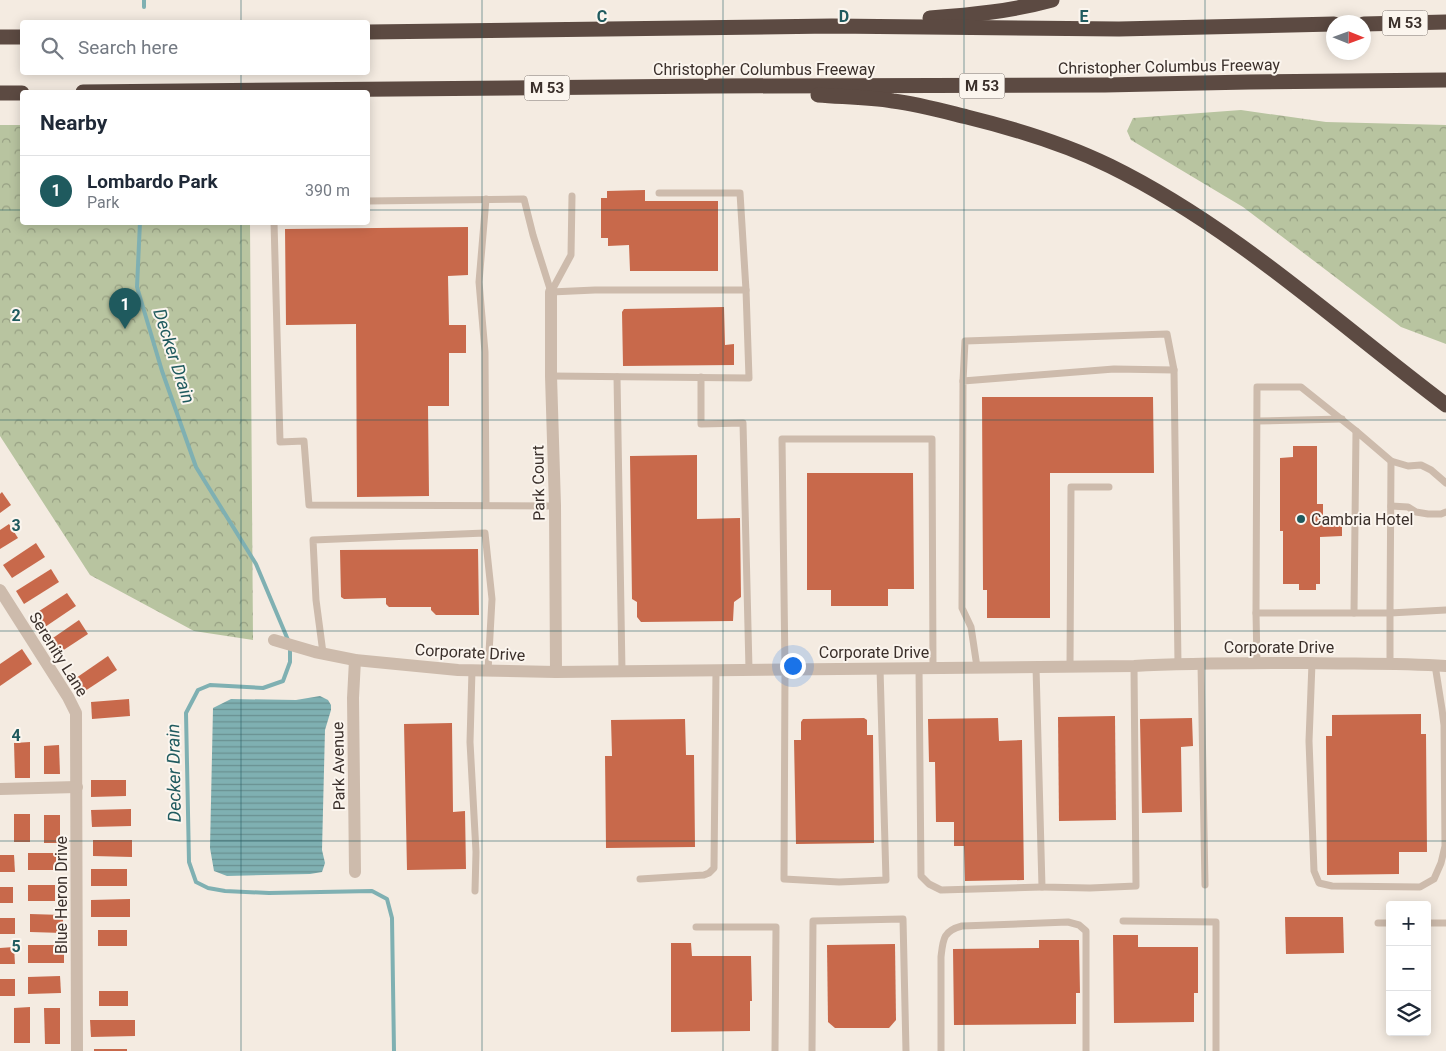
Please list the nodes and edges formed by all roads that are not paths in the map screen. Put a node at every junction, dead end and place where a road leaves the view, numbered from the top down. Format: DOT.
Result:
graph roads {
  1 [pos="1052,0"];
  2 [pos="1446,22"];
  3 [pos="1326,24"];
  4 [pos="1371,24"];
  5 [pos="832,26"];
  6 [pos="370,32"];
  7 [pos="0,37"];
  8 [pos="20,37"];
  9 [pos="1446,80"];
  10 [pos="714,86"];
  11 [pos="293,90"];
  12 [pos="0,93"];
  13 [pos="20,93"];
  14 [pos="658,193"];
  15 [pos="572,196"];
  16 [pos="486,199"];
  17 [pos="370,201"];
  18 [pos="274,225"];
  19 [pos="746,290"];
  20 [pos="551,292"];
  21 [pos="1174,370"];
  22 [pos="551,376"];
  23 [pos="617,377"];
  24 [pos="701,377"];
  25 [pos="963,381"];
  26 [pos="1446,405"];
  27 [pos="1342,419"];
  28 [pos="1257,421"];
  29 [pos="1356,430"];
  30 [pos="1391,460"];
  31 [pos="1446,482"];
  32 [pos="1109,487"];
  33 [pos="486,505"];
  34 [pos="555,506"];
  35 [pos="1391,506"];
  36 [pos="1446,512"];
  37 [pos="0,590"];
  38 [pos="1446,610"];
  39 [pos="1390,612"];
  40 [pos="1256,613"];
  41 [pos="1354,613"];
  42 [pos="274,640"];
  43 [pos="324,653"];
  44 [pos="355,660"];
  45 [pos="1257,663"];
  46 [pos="1312,663"];
  47 [pos="1178,664"];
  48 [pos="1201,664"];
  49 [pos="1390,664"];
  50 [pos="1134,666"];
  51 [pos="1440,666"];
  52 [pos="1036,667"];
  53 [pos="1070,667"];
  54 [pos="880,668"];
  55 [pos="919,668"];
  56 [pos="933,668"];
  57 [pos="977,668"];
  58 [pos="749,669"];
  59 [pos="785,669"];
  60 [pos="472,670"];
  61 [pos="716,670"];
  62 [pos="488,671"];
  63 [pos="622,671"];
  64 [pos="556,672"];
  65 [pos="77,739"];
  66 [pos="77,787"];
  67 [pos="0,789"];
  68 [pos="355,872"];
  69 [pos="640,879"];
  70 [pos="1205,884"];
  71 [pos="1042,887"];
  72 [pos="475,891"];
  73 [pos="1123,922"];
  74 [pos="1378,923"];
  75 [pos="1386,923"];
  76 [pos="1431,923"];
  77 [pos="1446,923"];
  78 [pos="696,927"];
  79 [pos="77,1051"];
  80 [pos="774,1051"];
  81 [pos="812,1051"];
  82 [pos="906,1051"];
  83 [pos="941,1051"];
  84 [pos="1086,1051"];
  85 [pos="1216,1051"];
  1 -- 5 [label="highway"];
  2 -- 4 [label="highway, M 53"];
  3 -- 5 [label="highway"];
  5 -- 6 [label="highway"];
  7 -- 8 [label="highway"];
  9 -- 10 [label="highway, Christopher Columbus Freeway / M 53"];
  10 -- 11 [label="highway, Christopher Columbus Freeway / M 53"];
  10 -- 26 [label="highway"];
  12 -- 13 [label="highway"];
  14 -- 19 [label="lane"];
  15 -- 20 [label="lane"];
  16 -- 17 [label="lane"];
  16 -- 20 [label="lane"];
  16 -- 33 [label="lane"];
  18 -- 33 [label="lane"];
  19 -- 20 [label="lane"];
  19 -- 24 [label="lane"];
  20 -- 22 [label="street, Park Court"];
  21 -- 25 [label="lane"];
  21 -- 25 [label="lane"];
  21 -- 47 [label="lane"];
  22 -- 23 [label="lane"];
  22 -- 34 [label="street, Park Court"];
  23 -- 24 [label="lane"];
  23 -- 63 [label="lane"];
  24 -- 58 [label="lane"];
  25 -- 57 [label="lane"];
  27 -- 28 [label="lane"];
  27 -- 28 [label="lane"];
  27 -- 29 [label="lane"];
  28 -- 40 [label="lane"];
  29 -- 30 [label="lane"];
  29 -- 41 [label="lane"];
  30 -- 31 [label="lane"];
  30 -- 35 [label="lane"];
  32 -- 53 [label="lane"];
  33 -- 34 [label="lane"];
  34 -- 64 [label="street, Park Court"];
  35 -- 36 [label="lane"];
  35 -- 39 [label="lane"];
  37 -- 65 [label="street, Serenity Lane"];
  38 -- 39 [label="lane"];
  39 -- 41 [label="lane"];
  39 -- 49 [label="lane"];
  40 -- 41 [label="lane"];
  40 -- 45 [label="lane"];
  42 -- 43 [label="street, Corporate Drive"];
  43 -- 44 [label="street, Corporate Drive"];
  43 -- 62 [label="lane"];
  44 -- 60 [label="street, Corporate Drive"];
  44 -- 68 [label="street, Park Avenue"];
  45 -- 46 [label="street, Corporate Drive"];
  45 -- 48 [label="street, Corporate Drive"];
  46 -- 49 [label="street, Corporate Drive"];
  46 -- 51 [label="lane"];
  47 -- 48 [label="street, Corporate Drive"];
  47 -- 50 [label="street, Corporate Drive"];
  48 -- 70 [label="lane"];
  49 -- 51 [label="street, Corporate Drive"];
  50 -- 53 [label="street, Corporate Drive"];
  50 -- 71 [label="lane"];
  52 -- 53 [label="street, Corporate Drive"];
  52 -- 57 [label="street, Corporate Drive"];
  52 -- 71 [label="lane"];
  54 -- 55 [label="street, Corporate Drive"];
  54 -- 59 [label="street, Corporate Drive"];
  54 -- 59 [label="lane"];
  55 -- 56 [label="street, Corporate Drive"];
  55 -- 71 [label="lane"];
  56 -- 57 [label="street, Corporate Drive"];
  56 -- 59 [label="lane"];
  58 -- 59 [label="street, Corporate Drive"];
  58 -- 61 [label="street, Corporate Drive"];
  60 -- 62 [label="street, Corporate Drive"];
  60 -- 72 [label="lane"];
  61 -- 63 [label="street, Corporate Drive"];
  61 -- 69 [label="lane"];
  62 -- 64 [label="street, Corporate Drive"];
  63 -- 64 [label="street, Corporate Drive"];
  65 -- 66 [label="street, Blue Heron Drive"];
  66 -- 67 [label="street"];
  66 -- 79 [label="street, Blue Heron Drive"];
  73 -- 85 [label="lane"];
  74 -- 75 [label="lane"];
  76 -- 77 [label="lane"];
  78 -- 80 [label="lane"];
  81 -- 82 [label="lane"];
  83 -- 84 [label="lane"];
}
